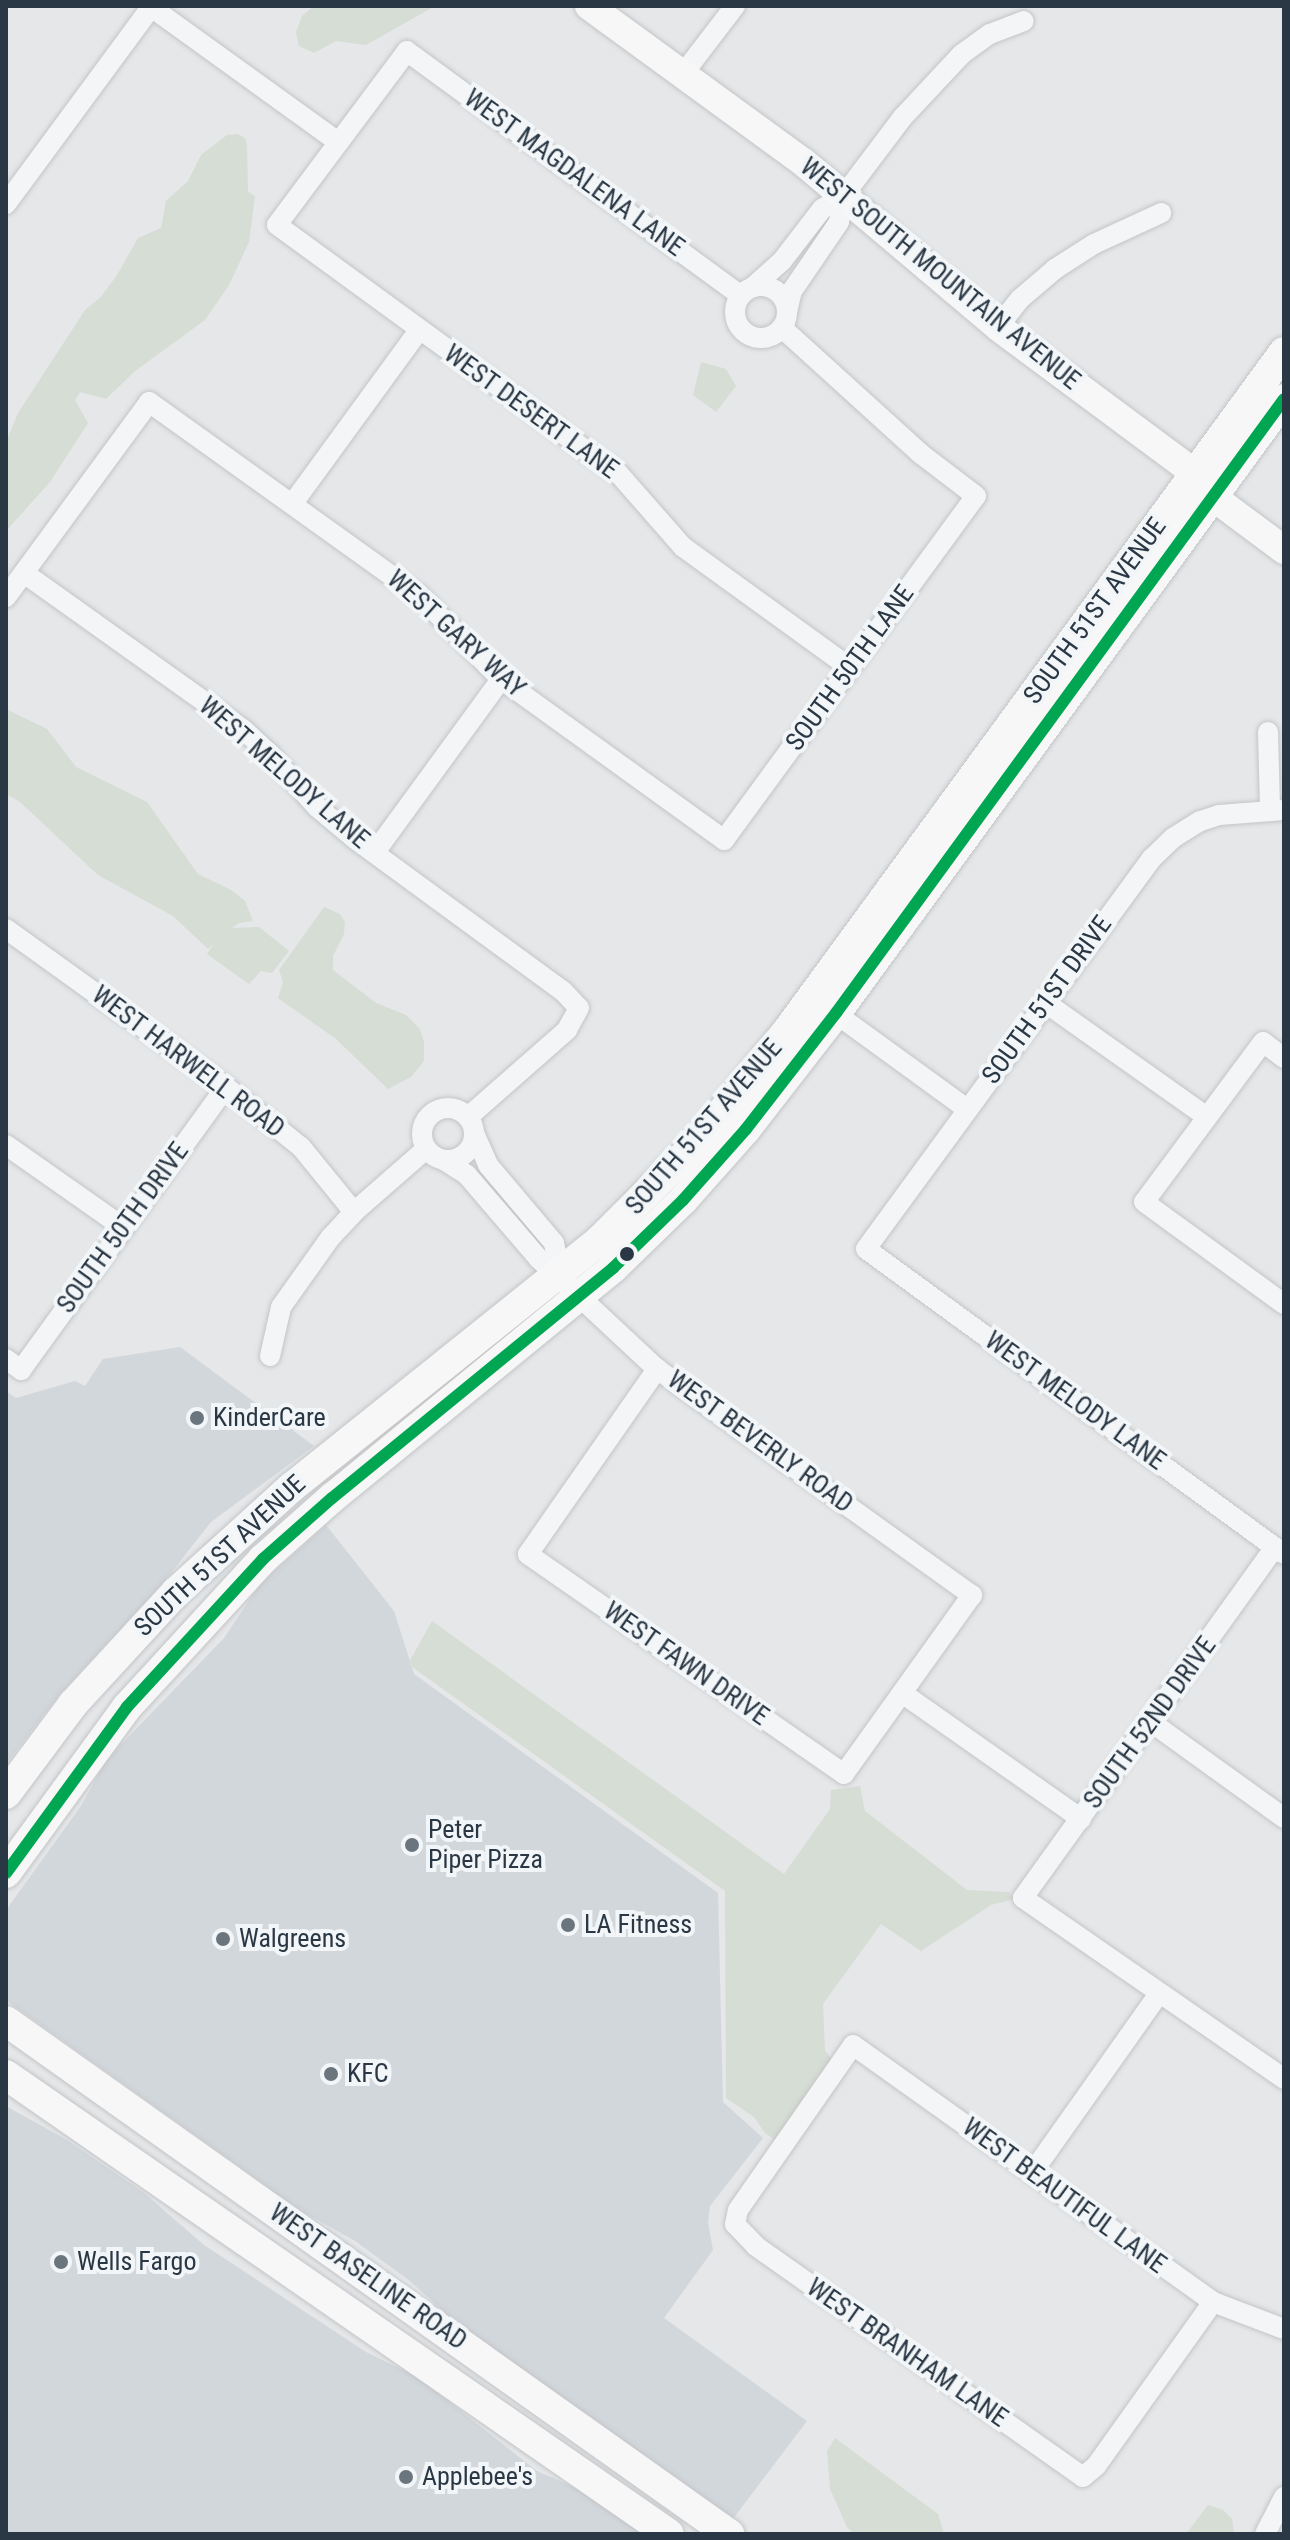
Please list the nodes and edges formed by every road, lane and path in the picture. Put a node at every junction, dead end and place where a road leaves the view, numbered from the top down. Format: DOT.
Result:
graph roads {
  1 [pos="152,6"];
  2 [pos="589,6"];
  3 [pos="735,6"];
  4 [pos="1024,21"];
  5 [pos="683,74"];
  6 [pos="338,142"];
  7 [pos="844,195"];
  8 [pos="6,204"];
  9 [pos="1161,213"];
  10 [pos="746,291"];
  11 [pos="784,320"];
  12 [pos="998,327"];
  13 [pos="419,330"];
  14 [pos="1284,352"];
  15 [pos="1284,399"];
  16 [pos="1204,485"];
  17 [pos="976,496"];
  18 [pos="293,503"];
  19 [pos="1284,550"];
  20 [pos="24,573"];
  21 [pos="6,597"];
  22 [pos="850,668"];
  23 [pos="501,679"];
  24 [pos="1268,732"];
  25 [pos="1277,810"];
  26 [pos="724,840"];
  27 [pos="375,852"];
  28 [pos="6,929"];
  29 [pos="1046,1003"];
  30 [pos="824,1005"];
  31 [pos="1284,1058"];
  32 [pos="226,1087"];
  33 [pos="967,1109"];
  34 [pos="1207,1117"];
  35 [pos="471,1125"];
  36 [pos="6,1145"];
  37 [pos="435,1154"];
  38 [pos="354,1212"];
  39 [pos="124,1228"];
  40 [pos="866,1249"];
  41 [pos="560,1275"];
  42 [pos="579,1298"];
  43 [pos="1284,1304"];
  44 [pos="270,1356"];
  45 [pos="14,1364"];
  46 [pos="657,1369"];
  47 [pos="1280,1550"];
  48 [pos="902,1693"];
  49 [pos="1151,1722"];
  50 [pos="6,1794"];
  51 [pos="1284,1818"];
  52 [pos="1081,1819"];
  53 [pos="6,1873"];
  54 [pos="1158,1995"];
  55 [pos="6,2021"];
  56 [pos="6,2075"];
  57 [pos="1284,2079"];
  58 [pos="1032,2173"];
  59 [pos="735,2224"];
  60 [pos="1213,2302"];
  61 [pos="1284,2329"];
  62 [pos="1284,2497"];
  63 [pos="669,2534"];
  64 [pos="729,2534"];
  65 [pos="1265,2534"];
  1 -- 6 [label="street"];
  1 -- 8 [label="street"];
  2 -- 5 [label="street, WEST SOUTH MOUNTAIN AVENUE"];
  3 -- 5 [label="street"];
  4 -- 7 [label="street"];
  5 -- 7 [label="street, WEST SOUTH MOUNTAIN AVENUE"];
  6 -- 10 [label="street, WEST MAGDALENA LANE"];
  6 -- 13 [label="street, WEST DESERT LANE"];
  7 -- 10 [label="street"];
  7 -- 11 [label="street"];
  7 -- 12 [label="street, WEST SOUTH MOUNTAIN AVENUE"];
  9 -- 12 [label="street"];
  10 -- 11 [label="street, WEST MAGDALENA LANE"];
  10 -- 11 [label="street"];
  11 -- 17 [label="street, WEST MAGDALENA LANE"];
  12 -- 16 [label="street, WEST SOUTH MOUNTAIN AVENUE"];
  13 -- 18 [label="street"];
  13 -- 22 [label="street, WEST DESERT LANE"];
  14 -- 16 [label="main road, SOUTH 51ST AVENUE"];
  15 -- 16 [label="main road, SOUTH 51ST AVENUE"];
  16 -- 19 [label="street, WEST SOUTH MOUNTAIN AVENUE"];
  16 -- 30 [label="main road, SOUTH 51ST AVENUE"];
  17 -- 22 [label="street, SOUTH 50TH LANE"];
  18 -- 20 [label="street, WEST GARY WAY"];
  18 -- 23 [label="street, WEST GARY WAY"];
  20 -- 21 [label="street"];
  20 -- 27 [label="street, WEST MELODY LANE"];
  22 -- 26 [label="street, SOUTH 50TH LANE"];
  23 -- 26 [label="street, WEST GARY WAY"];
  23 -- 27 [label="street"];
  24 -- 25 [label="street"];
  25 -- 29 [label="street, SOUTH 51ST DRIVE"];
  27 -- 35 [label="street, WEST MELODY LANE"];
  28 -- 32 [label="street, WEST HARWELL ROAD"];
  29 -- 33 [label="street, SOUTH 51ST DRIVE"];
  29 -- 34 [label="street"];
  30 -- 33 [label="street"];
  30 -- 41 [label="main road, SOUTH 51ST AVENUE"];
  30 -- 42 [label="main road, SOUTH 51ST AVENUE"];
  31 -- 34 [label="street"];
  32 -- 38 [label="street, WEST HARWELL ROAD"];
  32 -- 39 [label="street, SOUTH 50TH DRIVE"];
  33 -- 40 [label="street, SOUTH 51ST DRIVE"];
  34 -- 43 [label="street"];
  35 -- 37 [label="street"];
  35 -- 37 [label="street"];
  35 -- 41 [label="street, WEST BEVERLY ROAD"];
  36 -- 39 [label="street"];
  37 -- 38 [label="street"];
  37 -- 41 [label="street, WEST BEVERLY ROAD"];
  38 -- 44 [label="street"];
  39 -- 45 [label="street, SOUTH 50TH DRIVE"];
  40 -- 47 [label="street, WEST MELODY LANE"];
  41 -- 42 [label="street, WEST BEVERLY ROAD"];
  41 -- 50 [label="main road, SOUTH 51ST AVENUE"];
  42 -- 46 [label="street, WEST BEVERLY ROAD"];
  42 -- 53 [label="main road, SOUTH 51ST AVENUE"];
  46 -- 48 [label="street, WEST BEVERLY ROAD"];
  46 -- 48 [label="street, WEST FAWN DRIVE"];
  47 -- 49 [label="street, SOUTH 52ND DRIVE"];
  48 -- 52 [label="street"];
  49 -- 51 [label="street"];
  49 -- 52 [label="street, SOUTH 52ND DRIVE"];
  52 -- 54 [label="street, SOUTH 52ND DRIVE"];
  54 -- 57 [label="street"];
  54 -- 58 [label="street"];
  55 -- 64 [label="main road, WEST BASELINE ROAD"];
  56 -- 63 [label="main road, WEST BASELINE ROAD"];
  58 -- 59 [label="street, WEST BEAUTIFUL LANE"];
  58 -- 60 [label="street, WEST BEAUTIFUL LANE"];
  59 -- 60 [label="street, WEST BRANHAM LANE"];
  60 -- 61 [label="street, WEST BEAUTIFUL LANE"];
  62 -- 65 [label="street"];
}
